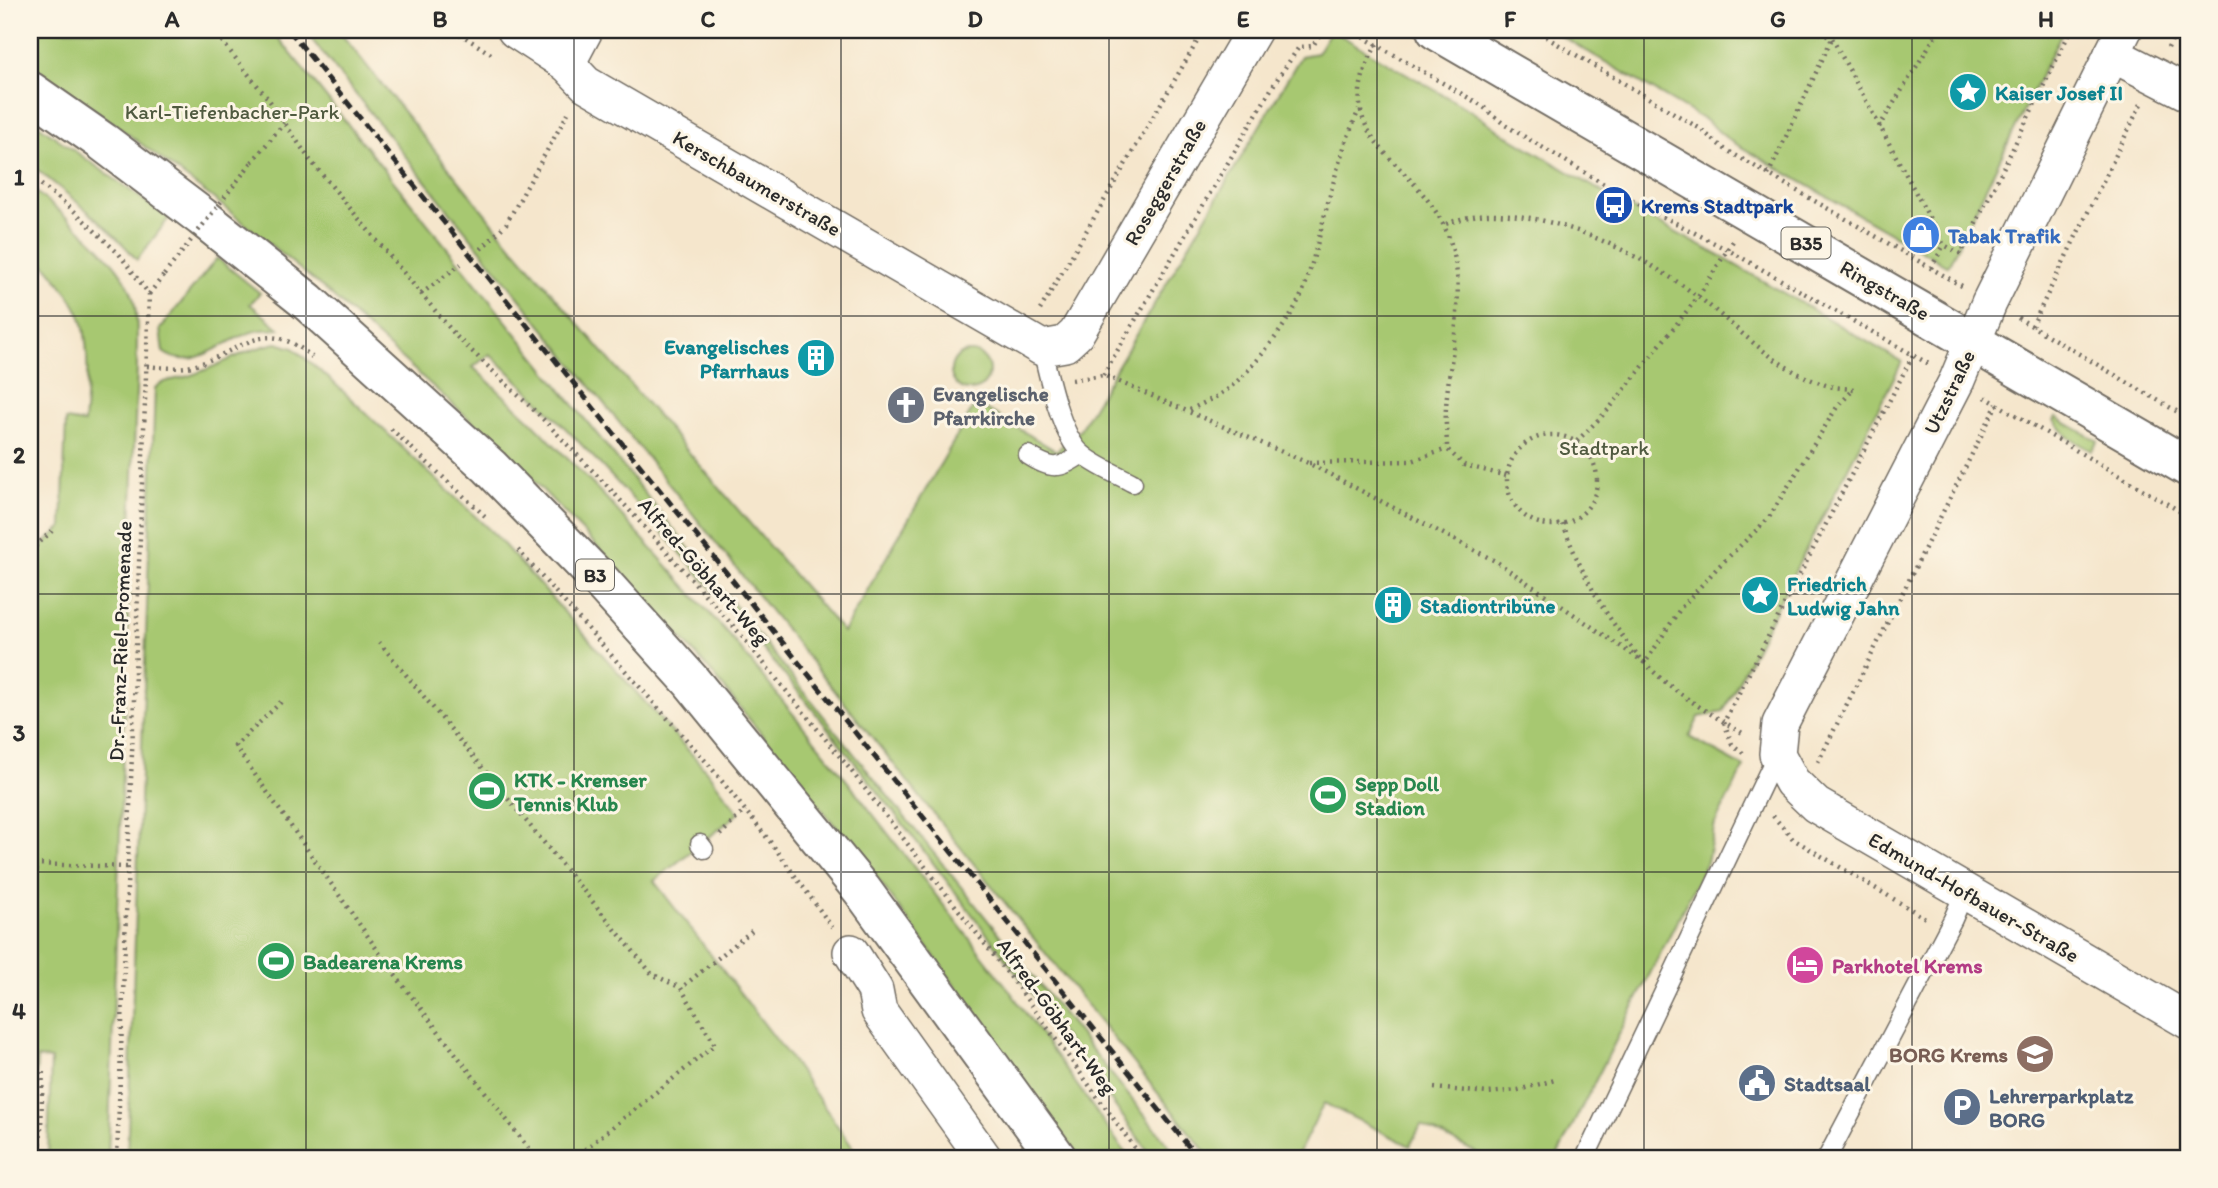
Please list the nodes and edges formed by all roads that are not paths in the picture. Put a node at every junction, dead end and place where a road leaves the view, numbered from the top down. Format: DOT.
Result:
graph roads {
  1 [pos="515,30"];
  2 [pos="585,30"];
  3 [pos="1254,30"];
  4 [pos="1436,30"];
  5 [pos="2118,42"];
  6 [pos="568,64"];
  7 [pos="30,91"];
  8 [pos="2188,93"];
  9 [pos="1029,330"];
  10 [pos="1973,341"];
  11 [pos="1082,454"];
  12 [pos="1028,455"];
  13 [pos="2188,467"];
  14 [pos="1133,483"];
  15 [pos="1777,754"];
  16 [pos="1965,891"];
  17 [pos="851,952"];
  18 [pos="2188,1021"];
  19 [pos="985,1158"];
  20 [pos="1057,1158"];
  21 [pos="1585,1158"];
  22 [pos="1827,1158"];
  1 -- 6 [label="street, Kerschbaumerstraße"];
  2 -- 6 [label="street"];
  3 -- 9 [label="street, Roseggerstraße"];
  4 -- 10 [label="main road, Ringstraße / B35"];
  5 -- 8 [label="street"];
  5 -- 10 [label="street, Utzstraße"];
  6 -- 9 [label="street, Kerschbaumerstraße"];
  7 -- 20 [label="main road, B3"];
  9 -- 11 [label="lane"];
  10 -- 13 [label="main road, Ringstraße / B35"];
  10 -- 15 [label="street, Utzstraße"];
  11 -- 12 [label="lane"];
  11 -- 14 [label="lane"];
  15 -- 16 [label="street, Edmund-Hofbauer-Straße"];
  15 -- 21 [label="lane"];
  16 -- 18 [label="street, Edmund-Hofbauer-Straße"];
  16 -- 22 [label="lane"];
  17 -- 19 [label="street"];
}
